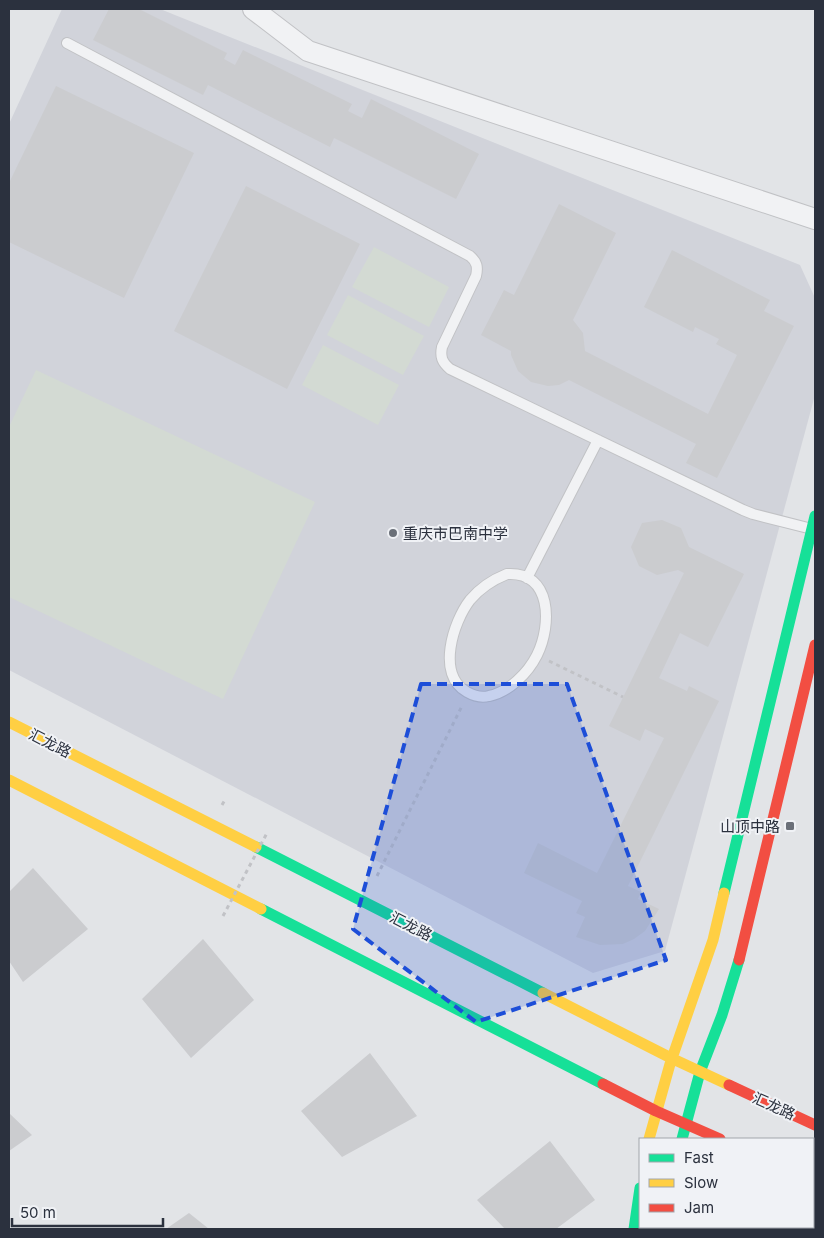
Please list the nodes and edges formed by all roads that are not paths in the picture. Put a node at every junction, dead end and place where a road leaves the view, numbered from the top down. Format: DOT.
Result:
graph roads {
  1 [pos="253,9"];
  2 [pos="67,43"];
  3 [pos="815,219"];
  4 [pos="598,440"];
  5 [pos="815,516"];
  6 [pos="814,530"];
  7 [pos="527,578"];
  8 [pos="815,645"];
  9 [pos="9,722"];
  10 [pos="9,780"];
  11 [pos="671,1058"];
  12 [pos="700,1072"];
  13 [pos="656,1111"];
  14 [pos="685,1124"];
  15 [pos="815,1125"];
  16 [pos="649,1138"];
  17 [pos="682,1138"];
  18 [pos="718,1138"];
  19 [pos="639,1195"];
  20 [pos="634,1229"];
  1 -- 3 [label="street"];
  2 -- 4 [label="lane"];
  4 -- 6 [label="lane"];
  4 -- 7 [label="lane"];
  5 -- 6 [label="main road"];
  6 -- 11 [label="main road"];
  7 -- 7 [label="lane"];
  8 -- 12 [label="main road"];
  9 -- 11 [label="main road, 汇龙路"];
  10 -- 13 [label="main road"];
  11 -- 12 [label="main road, 汇龙路"];
  11 -- 13 [label="main road"];
  12 -- 14 [label="main road"];
  12 -- 15 [label="main road, 汇龙路"];
  13 -- 14 [label="main road"];
  13 -- 16 [label="main road"];
  14 -- 17 [label="main road"];
  14 -- 18 [label="main road"];
  19 -- 20 [label="main road"];
}
